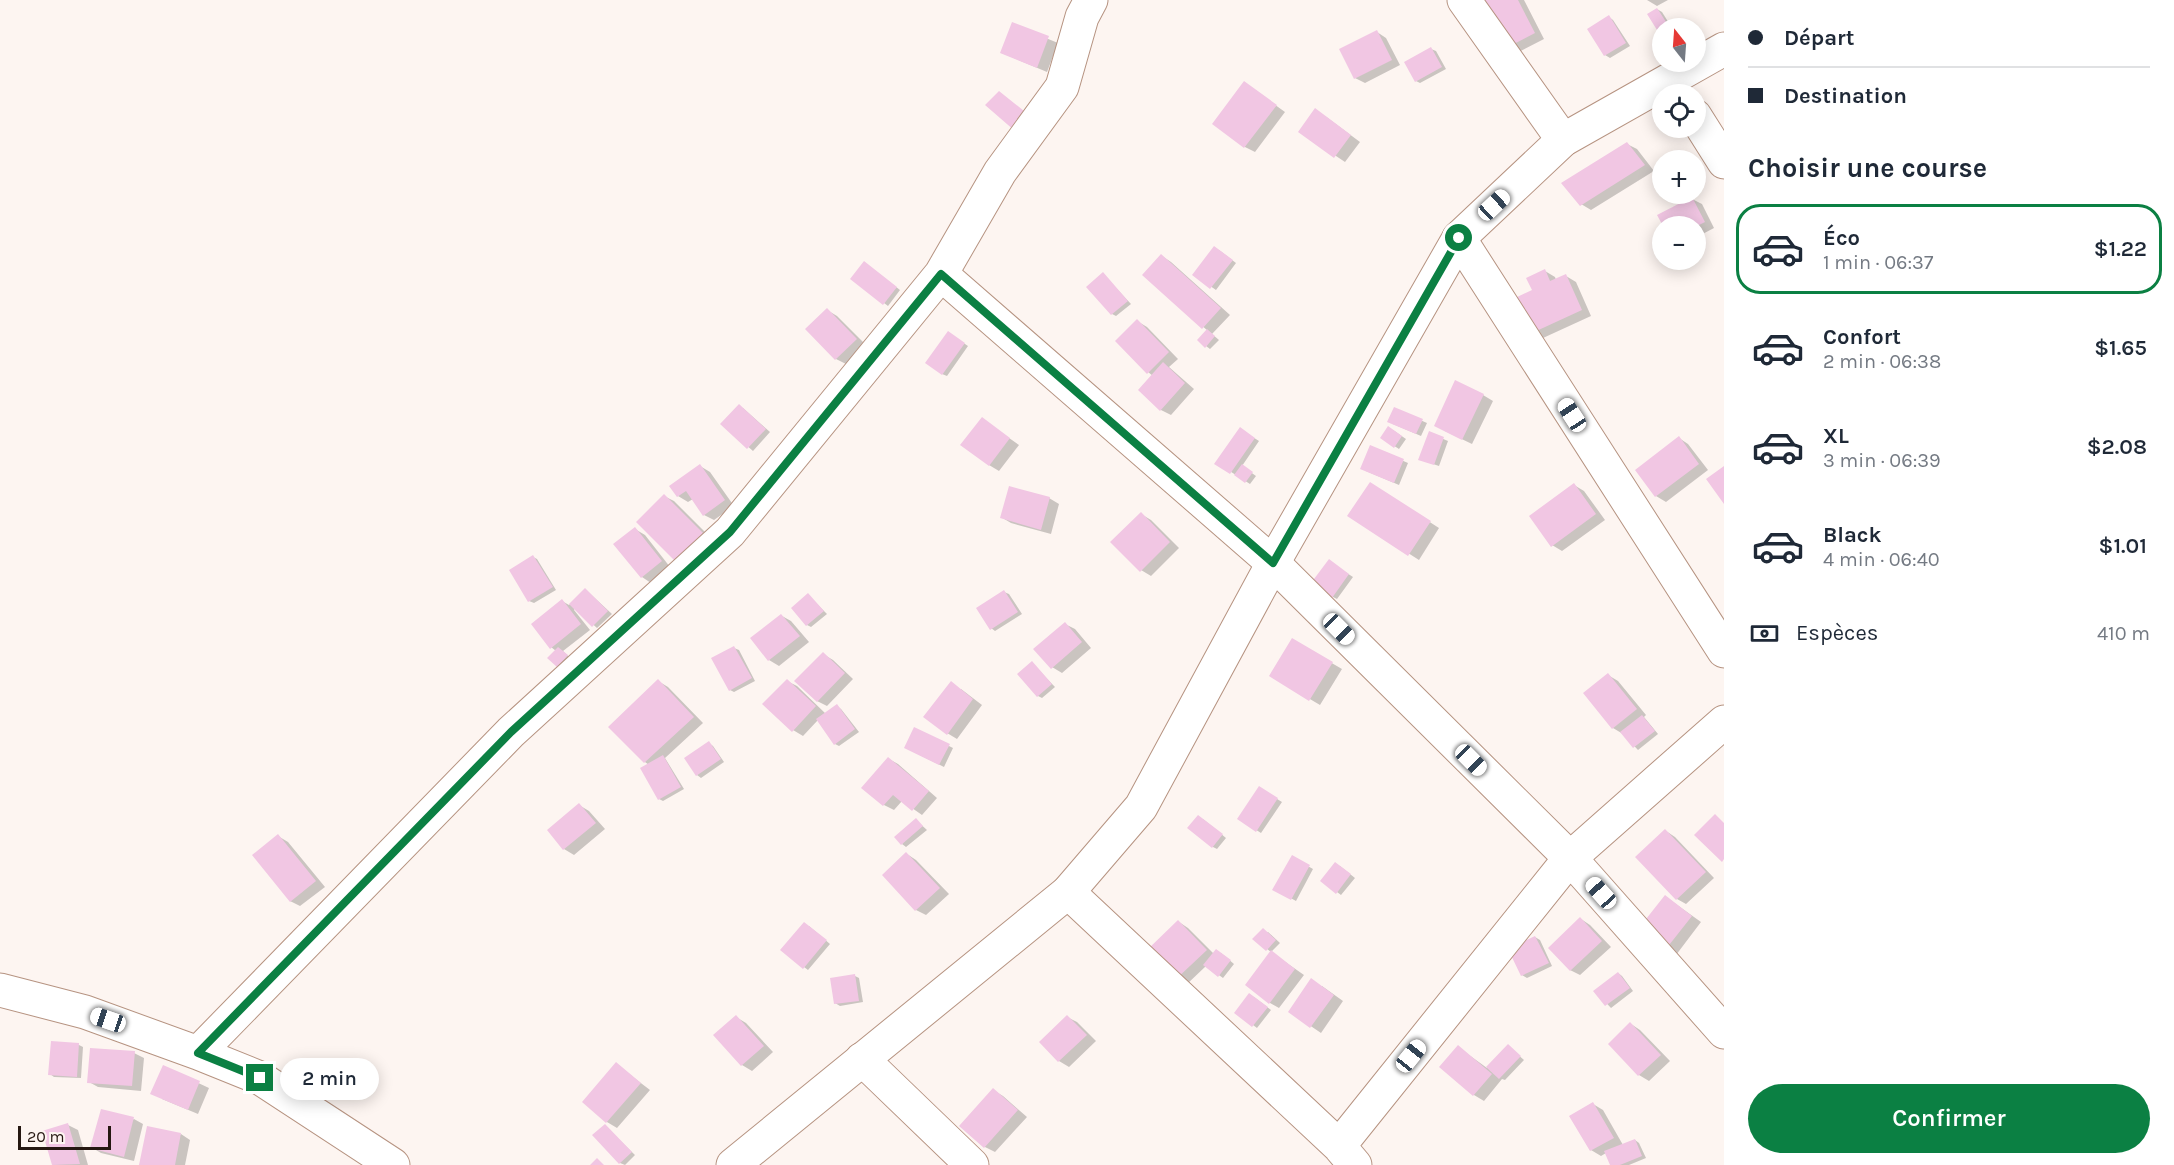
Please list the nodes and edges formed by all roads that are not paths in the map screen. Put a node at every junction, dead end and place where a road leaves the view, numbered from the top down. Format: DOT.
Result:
graph roads {
  1 [pos="1091,0"];
  2 [pos="1464,0"];
  3 [pos="1724,49"];
  4 [pos="1680,84"];
  5 [pos="1652,98"];
  6 [pos="1706,133"];
  7 [pos="1563,140"];
  8 [pos="1724,162"];
  9 [pos="1459,238"];
  10 [pos="941,274"];
  11 [pos="1273,563"];
  12 [pos="1724,651"];
  13 [pos="1724,722"];
  14 [pos="1570,858"];
  15 [pos="1068,892"];
  16 [pos="0,990"];
  17 [pos="1724,1032"];
  18 [pos="198,1053"];
  19 [pos="862,1059"];
  20 [pos="1347,1156"];
  21 [pos="393,1165"];
  22 [pos="733,1165"];
  23 [pos="972,1165"];
  1 -- 10 [label="street"];
  2 -- 7 [label="street"];
  3 -- 4 [label="street"];
  5 -- 7 [label="street"];
  6 -- 8 [label="street"];
  7 -- 9 [label="street"];
  9 -- 11 [label="street"];
  9 -- 12 [label="street"];
  10 -- 11 [label="street"];
  10 -- 18 [label="street"];
  11 -- 14 [label="street"];
  11 -- 15 [label="street"];
  13 -- 14 [label="street"];
  14 -- 17 [label="street"];
  14 -- 20 [label="street"];
  15 -- 19 [label="street"];
  15 -- 20 [label="street"];
  16 -- 18 [label="street"];
  18 -- 21 [label="street"];
  19 -- 22 [label="street"];
  19 -- 23 [label="street"];
}
